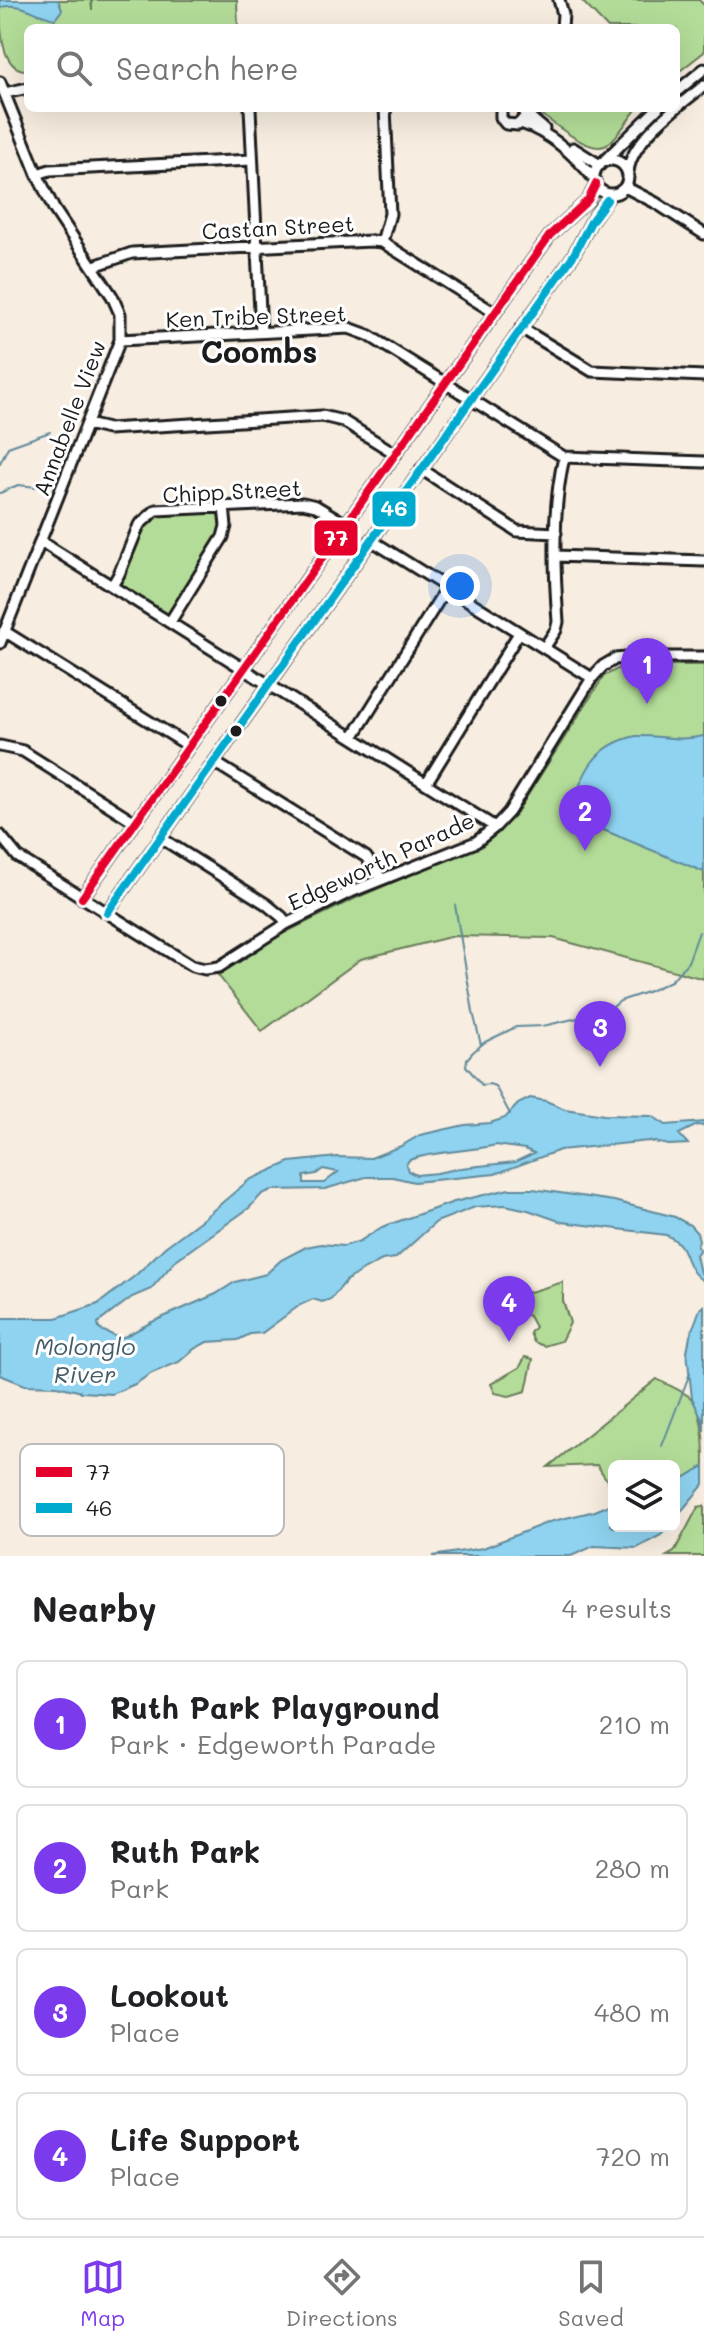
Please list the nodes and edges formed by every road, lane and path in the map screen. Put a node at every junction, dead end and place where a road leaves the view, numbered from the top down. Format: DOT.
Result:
graph roads {
  1 [pos="559,0"];
  2 [pos="564,24"];
  3 [pos="704,69"];
  4 [pos="0,82"];
  5 [pos="704,86"];
  6 [pos="24,89"];
  7 [pos="680,89"];
  8 [pos="5,93"];
  9 [pos="680,105"];
  10 [pos="250,112"];
  11 [pos="385,112"];
  12 [pos="654,112"];
  13 [pos="672,112"];
  14 [pos="501,113"];
  15 [pos="523,115"];
  16 [pos="252,160"];
  17 [pos="601,164"];
  18 [pos="37,174"];
  19 [pos="627,179"];
  20 [pos="596,182"];
  21 [pos="611,194"];
  22 [pos="704,234"];
  23 [pos="382,242"];
  24 [pos="257,246"];
  25 [pos="94,266"];
  26 [pos="495,313"];
  27 [pos="521,328"];
  28 [pos="261,332"];
  29 [pos="120,340"];
  30 [pos="704,376"];
  31 [pos="446,383"];
  32 [pos="471,399"];
  33 [pos="87,424"];
  34 [pos="396,454"];
  35 [pos="564,457"];
  36 [pos="704,462"];
  37 [pos="421,469"];
  38 [pos="224,507"];
  39 [pos="346,524"];
  40 [pos="556,533"];
  41 [pos="371,540"];
  42 [pos="40,541"];
  43 [pos="555,556"];
  44 [pos="704,561"];
  45 [pos="112,586"];
  46 [pos="447,587"];
  47 [pos="170,622"];
  48 [pos="4,631"];
  49 [pos="519,633"];
  50 [pos="0,643"];
  51 [pos="544,648"];
  52 [pos="704,657"];
  53 [pos="244,669"];
  54 [pos="592,678"];
  55 [pos="269,684"];
  56 [pos="353,737"];
  57 [pos="0,746"];
  58 [pos="189,746"];
  59 [pos="214,762"];
  60 [pos="427,782"];
  61 [pos="135,822"];
  62 [pos="495,827"];
  63 [pos="0,835"];
  64 [pos="161,838"];
  65 [pos="381,878"];
  66 [pos="82,898"];
  67 [pos="107,913"];
  68 [pos="286,924"];
  1 -- 2 [label="street"];
  3 -- 7 [label="street"];
  4 -- 8 [label="street, Annabelle View"];
  5 -- 9 [label="street"];
  6 -- 8 [label="street"];
  8 -- 18 [label="street, Annabelle View"];
  10 -- 16 [label="street"];
  11 -- 23 [label="street"];
  12 -- 17 [label="street"];
  13 -- 19 [label="street"];
  14 -- 15 [label="street"];
  15 -- 17 [label="street"];
  15 -- 20 [label="street"];
  16 -- 18 [label="street"];
  16 -- 24 [label="street"];
  17 -- 19 [label="street"];
  17 -- 20 [label="street"];
  18 -- 25 [label="street, Annabelle View"];
  19 -- 21 [label="street"];
  19 -- 22 [label="street"];
  20 -- 21 [label="street"];
  20 -- 26 [label="street"];
  21 -- 27 [label="street"];
  23 -- 24 [label="street, Castan Street"];
  23 -- 26 [label="street, Castan Street"];
  24 -- 25 [label="street, Castan Street"];
  24 -- 28 [label="street"];
  25 -- 29 [label="street, Annabelle View"];
  26 -- 31 [label="street"];
  27 -- 30 [label="street"];
  27 -- 32 [label="street"];
  28 -- 29 [label="street, Ken Tribe Street"];
  28 -- 31 [label="street, Ken Tribe Street"];
  29 -- 33 [label="street, Annabelle View"];
  31 -- 32 [label="street, Ken Tribe Street"];
  31 -- 34 [label="street"];
  32 -- 35 [label="street, Ken Tribe Street"];
  32 -- 37 [label="street"];
  33 -- 34 [label="street"];
  33 -- 42 [label="street, Annabelle View"];
  34 -- 39 [label="street"];
  35 -- 36 [label="street"];
  35 -- 40 [label="street"];
  37 -- 40 [label="street"];
  37 -- 41 [label="street"];
  38 -- 39 [label="street, Chipp Street"];
  38 -- 45 [label="street, Chipp Street"];
  38 -- 47 [label="street"];
  39 -- 53 [label="street"];
  40 -- 43 [label="street"];
  41 -- 46 [label="street"];
  41 -- 55 [label="street"];
  42 -- 45 [label="street"];
  42 -- 48 [label="street, Annabelle View"];
  43 -- 44 [label="street"];
  43 -- 51 [label="street"];
  45 -- 47 [label="street"];
  46 -- 49 [label="street"];
  46 -- 56 [label="street"];
  47 -- 53 [label="street"];
  48 -- 50 [label="street, Annabelle View"];
  48 -- 58 [label="street"];
  49 -- 51 [label="street"];
  49 -- 60 [label="street"];
  51 -- 54 [label="street"];
  52 -- 54 [label="street, Edgeworth Parade"];
  53 -- 55 [label="street"];
  53 -- 58 [label="street"];
  54 -- 62 [label="street, Edgeworth Parade"];
  55 -- 56 [label="street"];
  55 -- 59 [label="street"];
  56 -- 60 [label="street"];
  57 -- 61 [label="street"];
  58 -- 61 [label="street"];
  59 -- 64 [label="street"];
  59 -- 65 [label="street"];
  60 -- 62 [label="street"];
  61 -- 66 [label="street"];
  62 -- 65 [label="street, Edgeworth Parade"];
  63 -- 66 [label="street"];
  64 -- 67 [label="street"];
  64 -- 68 [label="street"];
  65 -- 68 [label="street, Edgeworth Parade"];
  66 -- 67 [label="street"];
  67 -- 68 [label="street, Edgeworth Parade"];
}
